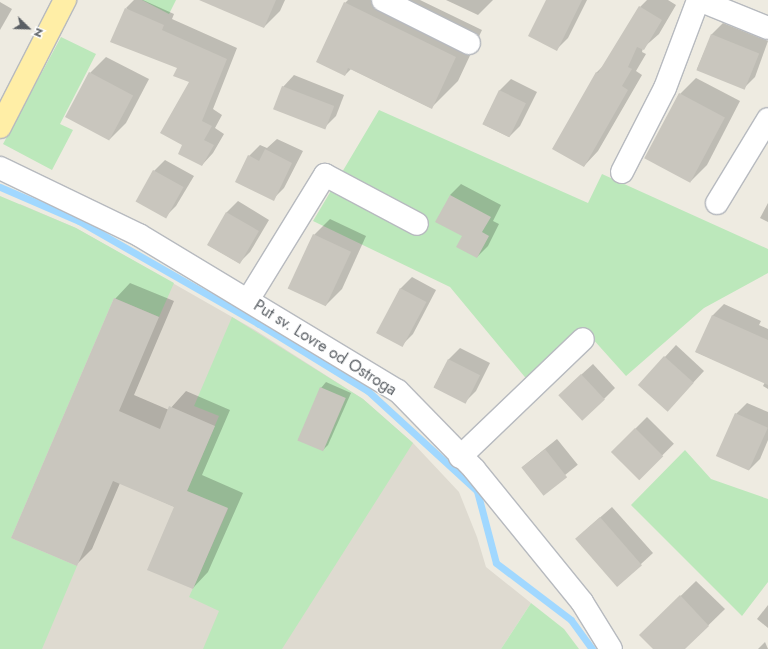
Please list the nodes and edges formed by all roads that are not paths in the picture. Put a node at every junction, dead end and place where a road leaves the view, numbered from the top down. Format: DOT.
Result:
graph roads {
  1 [pos="383,0"];
  2 [pos="699,0"];
  3 [pos="63,1"];
  4 [pos="768,28"];
  5 [pos="469,42"];
  6 [pos="768,119"];
  7 [pos="0,127"];
  8 [pos="0,168"];
  9 [pos="622,172"];
  10 [pos="717,203"];
  11 [pos="417,224"];
  12 [pos="248,300"];
  13 [pos="583,339"];
  14 [pos="460,457"];
  15 [pos="611,649"];
  1 -- 5 [label="street"];
  2 -- 4 [label="street"];
  2 -- 9 [label="street"];
  3 -- 7 [label="main road"];
  6 -- 10 [label="street"];
  8 -- 12 [label="street, Put sv. Lovre od Ostroga"];
  11 -- 12 [label="street"];
  12 -- 14 [label="street, Put sv. Lovre od Ostroga"];
  13 -- 14 [label="street"];
  14 -- 15 [label="street, Put sv. Lovre od Ostroga"];
}
